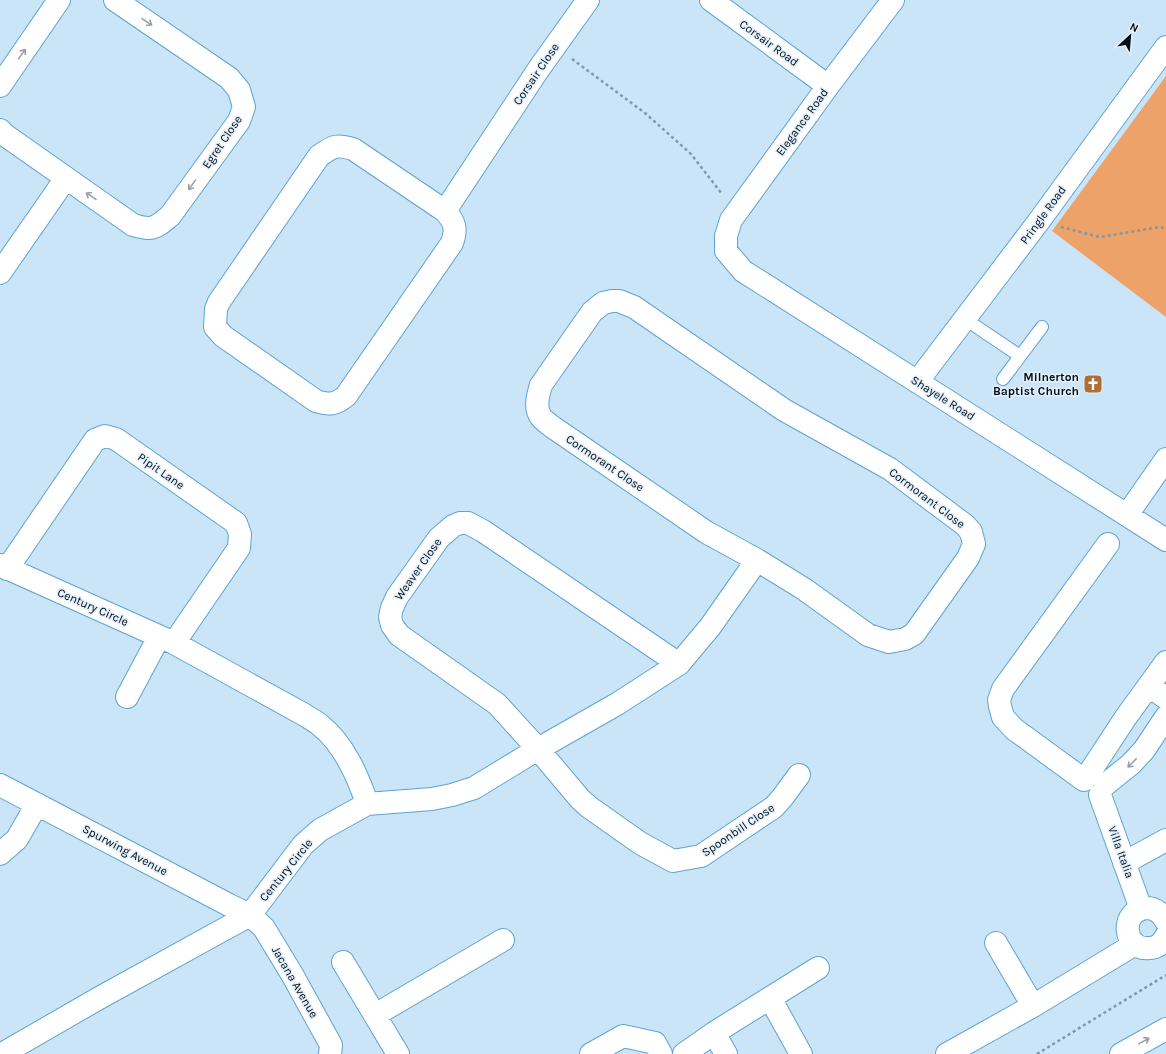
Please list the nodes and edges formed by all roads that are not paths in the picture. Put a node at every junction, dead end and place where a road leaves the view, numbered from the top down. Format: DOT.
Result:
graph roads {
  1 [pos="60,0"];
  2 [pos="115,0"];
  3 [pos="588,0"];
  4 [pos="711,0"];
  5 [pos="893,0"];
  6 [pos="1166,47"];
  7 [pos="0,86"];
  8 [pos="828,86"];
  9 [pos="0,130"];
  10 [pos="66,178"];
  11 [pos="444,211"];
  12 [pos="726,251"];
  13 [pos="0,273"];
  14 [pos="966,319"];
  15 [pos="1042,327"];
  16 [pos="1020,356"];
  17 [pos="1003,379"];
  18 [pos="917,382"];
  19 [pos="1166,459"];
  20 [pos="1127,515"];
  21 [pos="1166,540"];
  22 [pos="1108,544"];
  23 [pos="757,560"];
  24 [pos="4,567"];
  25 [pos="166,640"];
  26 [pos="1166,662"];
  27 [pos="679,664"];
  28 [pos="1149,686"];
  29 [pos="127,697"];
  30 [pos="1166,698"];
  31 [pos="1166,717"];
  32 [pos="538,749"];
  33 [pos="799,775"];
  34 [pos="1095,784"];
  35 [pos="0,785"];
  36 [pos="37,804"];
  37 [pos="367,804"];
  38 [pos="1166,840"];
  39 [pos="0,854"];
  40 [pos="1124,863"];
  41 [pos="1141,909"];
  42 [pos="250,915"];
  43 [pos="1165,922"];
  44 [pos="503,940"];
  45 [pos="996,943"];
  46 [pos="1135,944"];
  47 [pos="343,962"];
  48 [pos="818,968"];
  49 [pos="770,998"];
  50 [pos="1032,1006"];
  51 [pos="375,1016"];
  52 [pos="1166,1029"];
  53 [pos="714,1033"];
  54 [pos="2,1054"];
  55 [pos="330,1054"];
  56 [pos="398,1054"];
  57 [pos="591,1054"];
  58 [pos="661,1054"];
  59 [pos="684,1054"];
  60 [pos="726,1054"];
  61 [pos="801,1054"];
  62 [pos="947,1054"];
  63 [pos="1121,1054"];
  7 -- 1 [label="street, one-way"];
  2 -- 10 [label="street, Egret Close, one-way"];
  3 -- 11 [label="street, Corsair Close"];
  4 -- 8 [label="street, Corsair Road"];
  5 -- 8 [label="street, Elegance Road"];
  6 -- 14 [label="street, Pringle Road"];
  8 -- 12 [label="street, Elegance Road"];
  9 -- 10 [label="street, Egret Close"];
  10 -- 13 [label="street"];
  11 -- 11 [label="street"];
  12 -- 18 [label="street, Shayele Road"];
  14 -- 16 [label="lane"];
  14 -- 18 [label="street, Pringle Road"];
  15 -- 16 [label="lane"];
  16 -- 17 [label="lane"];
  18 -- 20 [label="street, Shayele Road"];
  19 -- 20 [label="street"];
  20 -- 21 [label="street, Shayele Road"];
  22 -- 34 [label="street"];
  23 -- 23 [label="street, Cormorant Close"];
  23 -- 27 [label="street"];
  24 -- 25 [label="street, Century Circle"];
  24 -- 25 [label="street, Pipit Lane"];
  25 -- 29 [label="street, Pipit Lane"];
  25 -- 37 [label="street, Century Circle"];
  26 -- 28 [label="street"];
  27 -- 32 [label="street"];
  27 -- 32 [label="street, Weaver Close"];
  28 -- 30 [label="street"];
  28 -- 34 [label="street"];
  31 -- 34 [label="street, one-way"];
  32 -- 33 [label="street, Spoonbill Close"];
  32 -- 37 [label="street"];
  34 -- 40 [label="street, Villa Italia"];
  35 -- 36 [label="street, Spurwing Avenue"];
  36 -- 39 [label="street"];
  36 -- 42 [label="street, Spurwing Avenue"];
  37 -- 42 [label="street, Century Circle"];
  38 -- 40 [label="street"];
  40 -- 41 [label="street, Villa Italia"];
  41 -- 43 [label="street"];
  41 -- 46 [label="street"];
  42 -- 54 [label="street, Century Circle"];
  42 -- 55 [label="street, Jacana Avenue"];
  43 -- 46 [label="street"];
  44 -- 51 [label="street"];
  45 -- 50 [label="street"];
  46 -- 50 [label="street"];
  47 -- 51 [label="street"];
  48 -- 49 [label="street"];
  49 -- 53 [label="street"];
  49 -- 61 [label="street"];
  50 -- 62 [label="street"];
  51 -- 56 [label="street"];
  63 -- 52 [label="street, one-way"];
  53 -- 59 [label="street"];
  53 -- 60 [label="street"];
  57 -- 58 [label="street"];
}
